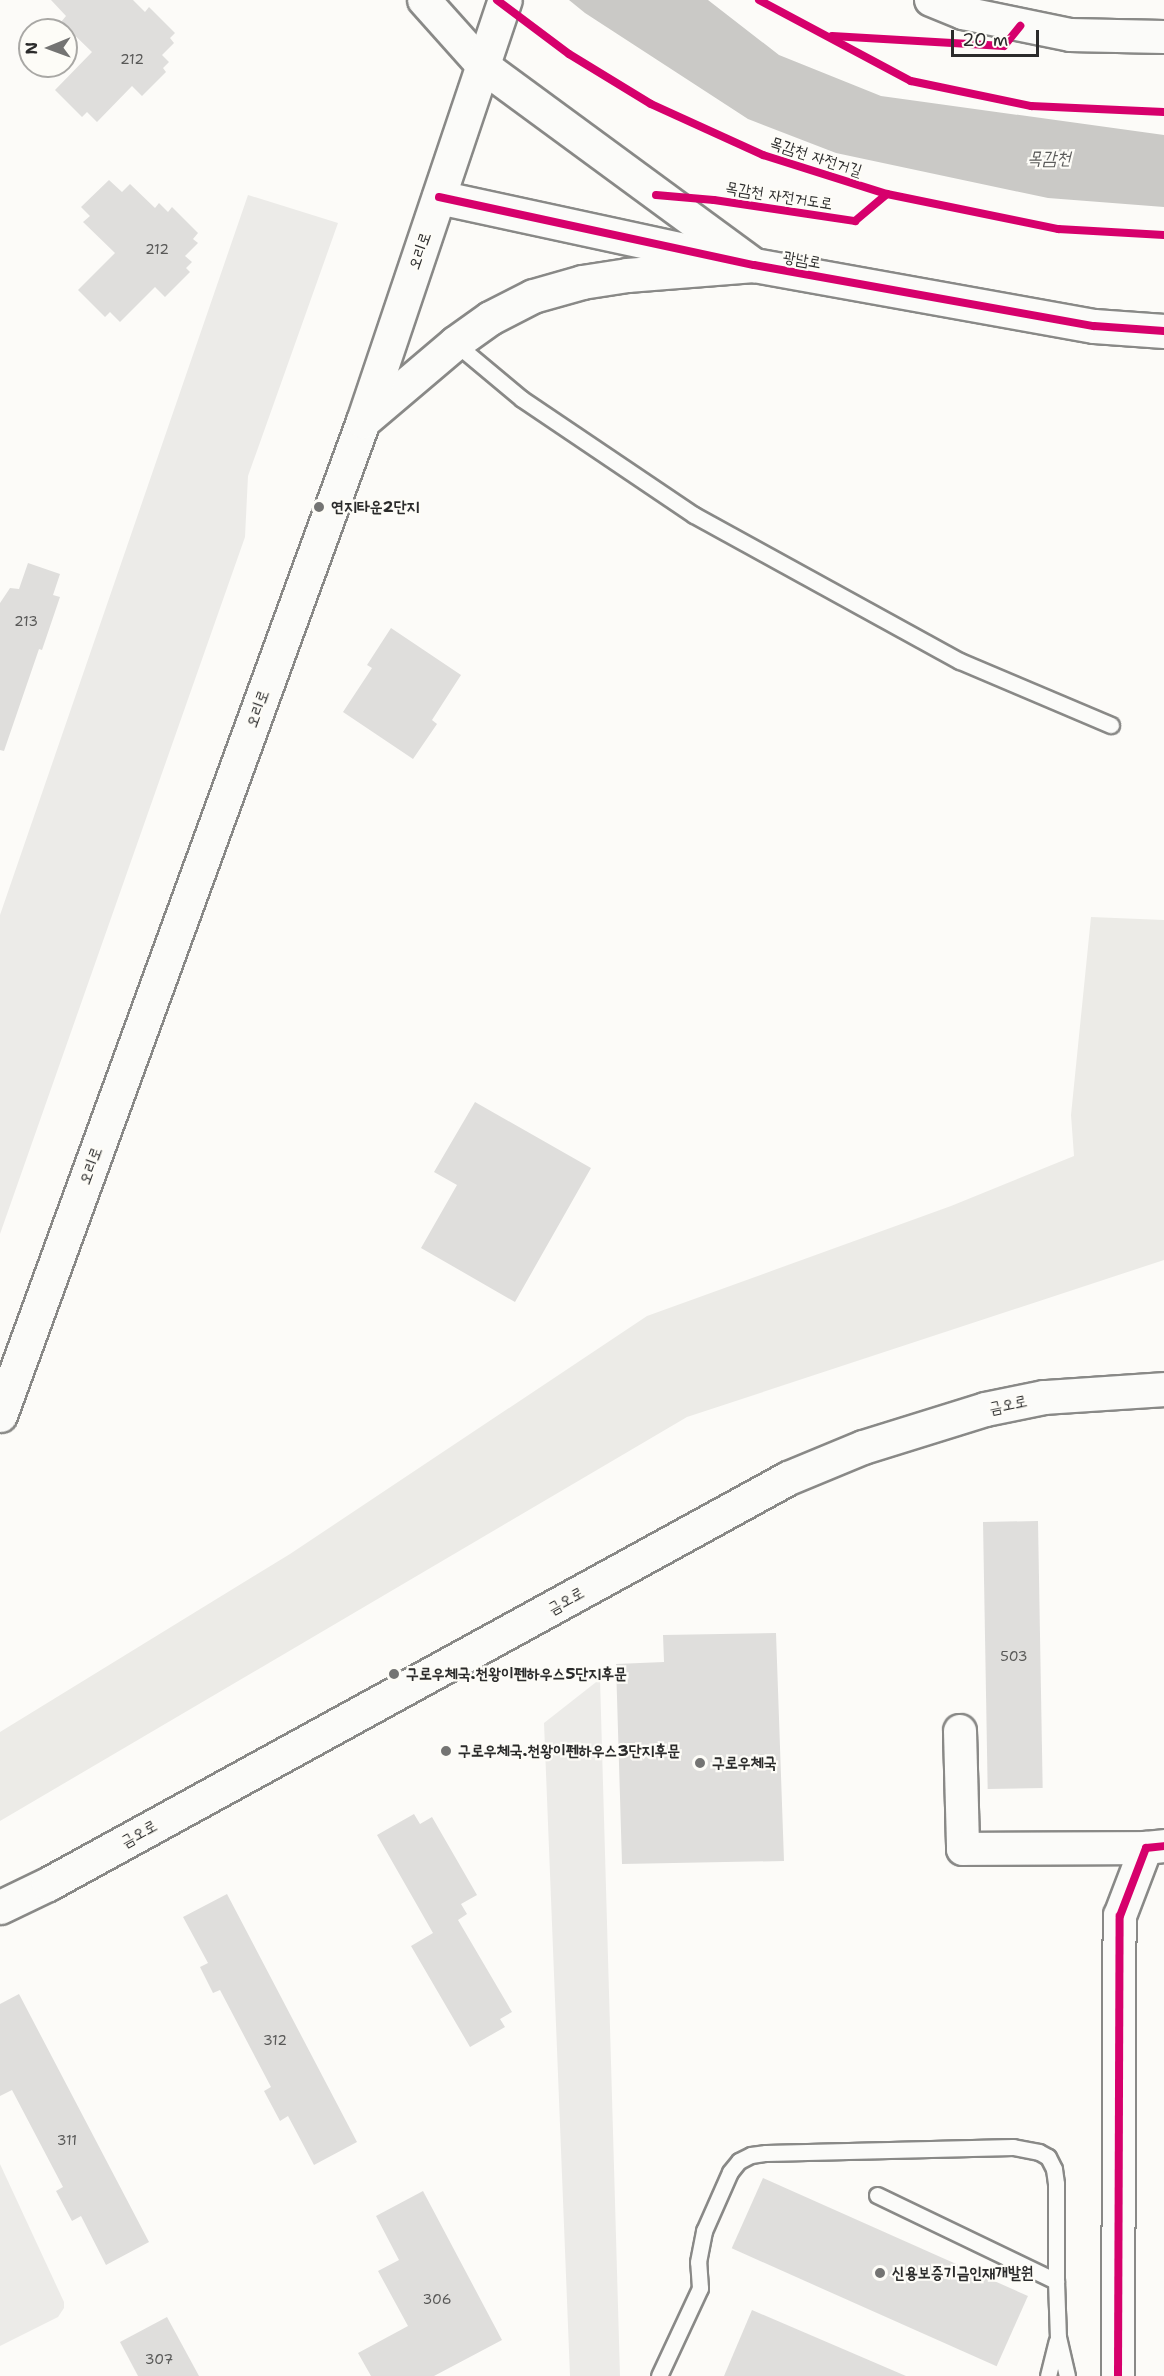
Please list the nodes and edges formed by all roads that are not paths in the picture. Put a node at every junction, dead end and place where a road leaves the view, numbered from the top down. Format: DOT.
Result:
graph roads {
  1 [pos="424,0"];
  2 [pos="505,0"];
  3 [pos="931,0"];
  4 [pos="1164,37"];
  5 [pos="483,66"];
  6 [pos="439,197"];
  7 [pos="754,265"];
  8 [pos="1164,331"];
  9 [pos="455,343"];
  10 [pos="363,421"];
  11 [pos="1111,726"];
  12 [pos="1164,1389"];
  13 [pos="0,1415"];
  14 [pos="960,1731"];
  15 [pos="1155,1847"];
  16 [pos="48,1884"];
  17 [pos="0,1889"];
  18 [pos="0,1907"];
  19 [pos="877,2195"];
  20 [pos="1056,2281"];
  21 [pos="1058,2337"];
  22 [pos="659,2376"];
  23 [pos="1048,2376"];
  24 [pos="1067,2376"];
  25 [pos="1118,2376"];
  1 -- 5 [label="street"];
  2 -- 5 [label="main road, 오리로"];
  3 -- 4 [label="street"];
  5 -- 6 [label="main road, 오리로"];
  5 -- 7 [label="main road"];
  6 -- 7 [label="main road, 광남로"];
  6 -- 10 [label="main road, 오리로"];
  7 -- 8 [label="main road, 광남로"];
  7 -- 9 [label="main road"];
  9 -- 10 [label="main road"];
  9 -- 11 [label="lane"];
  10 -- 13 [label="main road, 오리로"];
  12 -- 16 [label="main road, 금오로"];
  14 -- 15 [label="street"];
  15 -- 25 [label="street"];
  16 -- 17 [label="main road"];
  16 -- 18 [label="main road, 금오로"];
  19 -- 20 [label="lane"];
  20 -- 21 [label="lane"];
  20 -- 22 [label="lane"];
  21 -- 23 [label="lane"];
  21 -- 24 [label="lane"];
}
